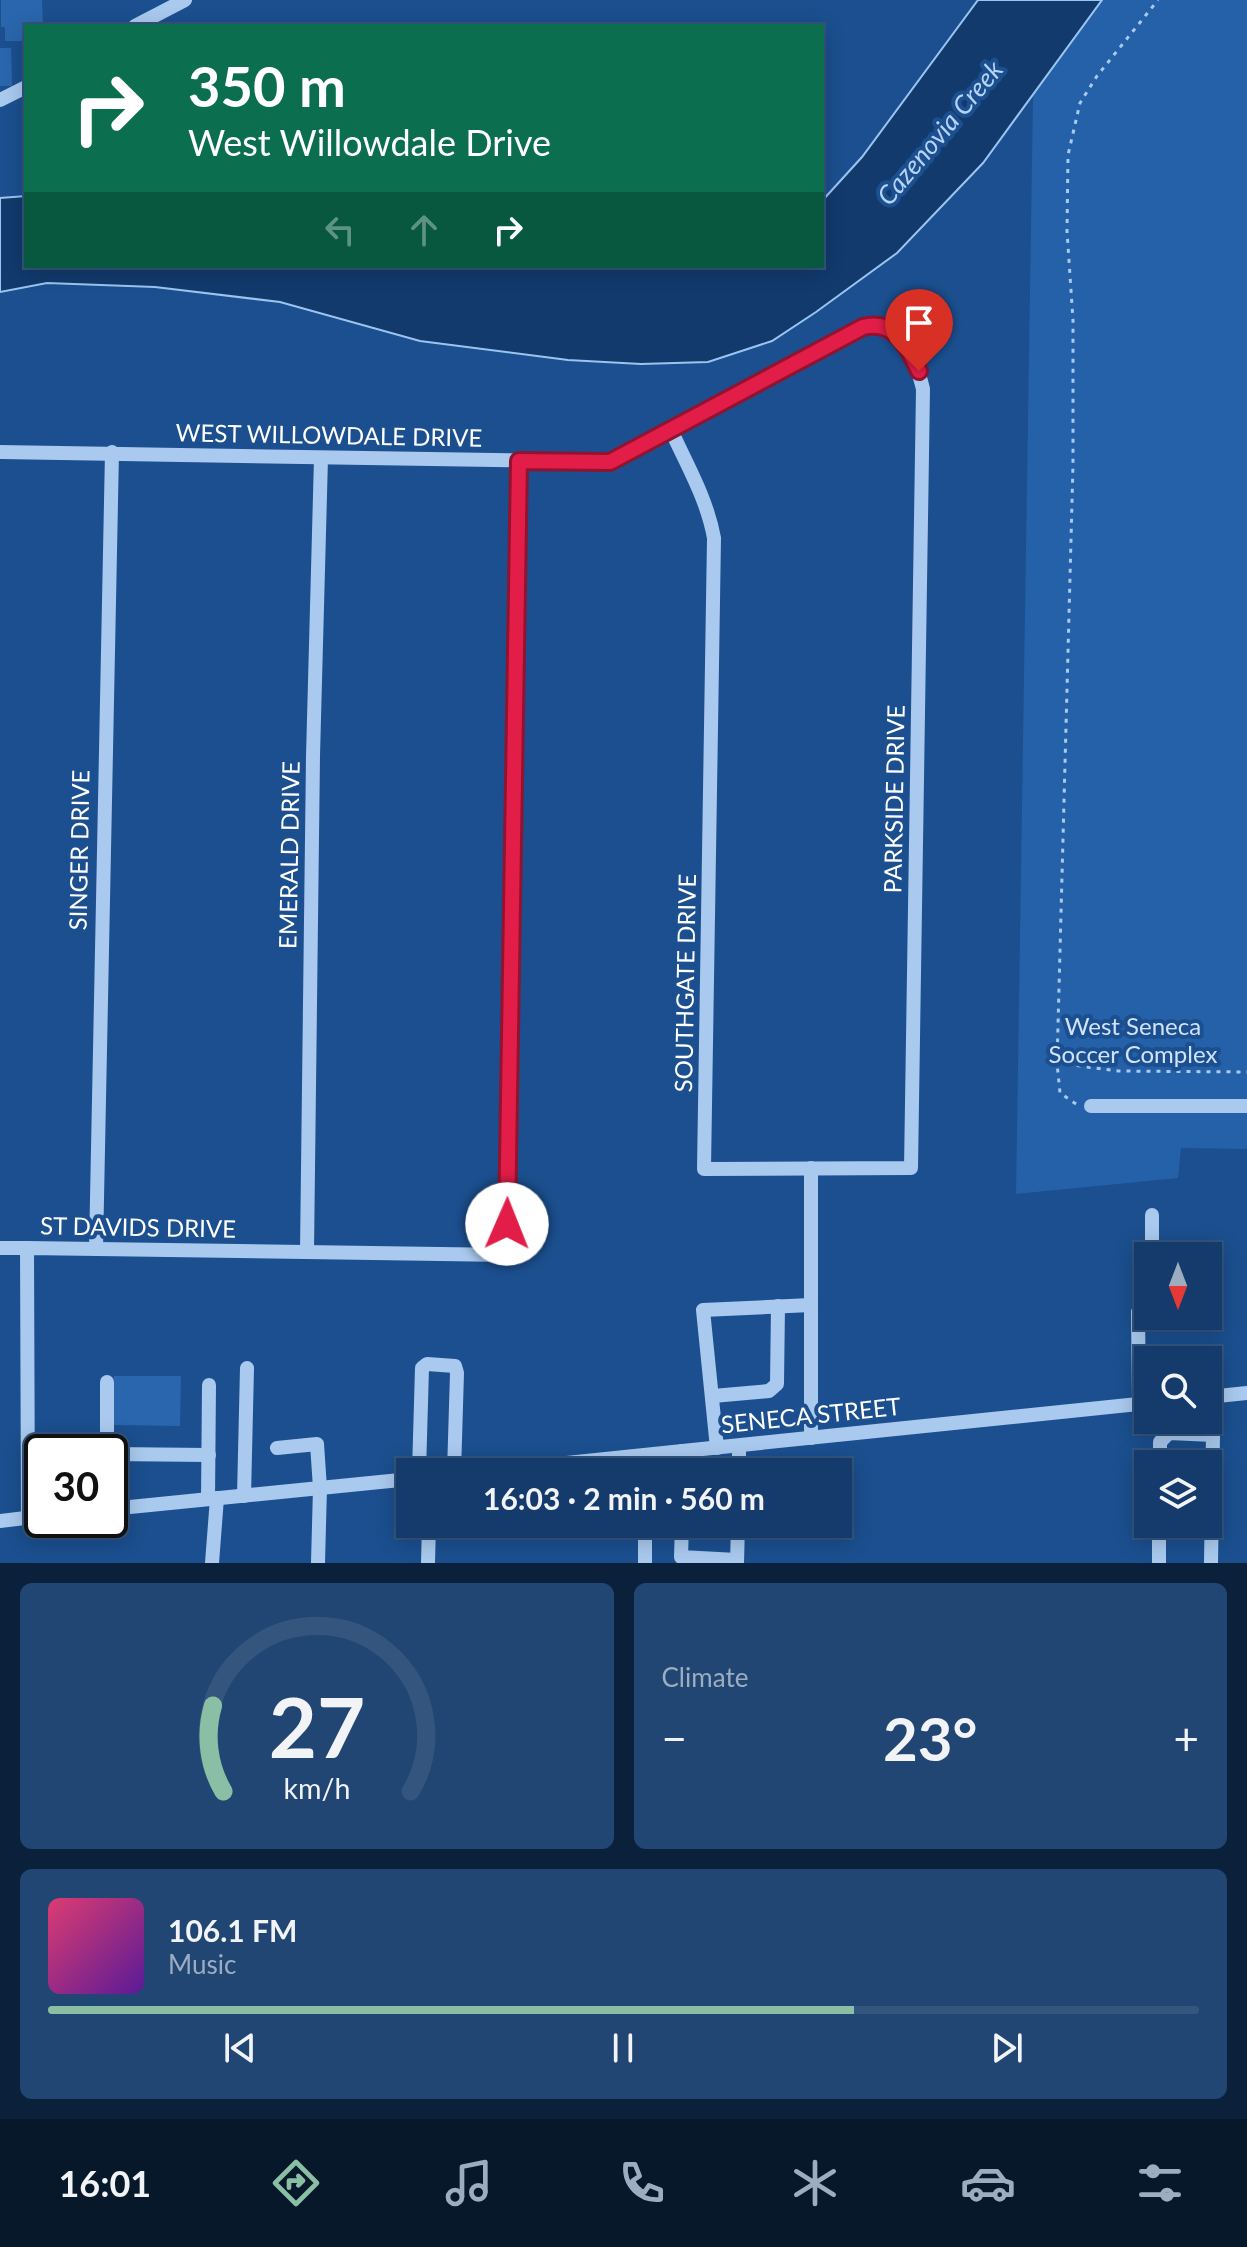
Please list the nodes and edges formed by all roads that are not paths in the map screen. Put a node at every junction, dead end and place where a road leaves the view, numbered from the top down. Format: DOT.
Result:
graph roads {
  1 [pos="185,0"];
  2 [pos="139,24"];
  3 [pos="24,88"];
  4 [pos="0,100"];
  5 [pos="899,337"];
  6 [pos="671,430"];
  7 [pos="4,451"];
  8 [pos="112,452"];
  9 [pos="321,458"];
  10 [pos="519,461"];
  11 [pos="1085,1106"];
  12 [pos="1247,1106"];
  13 [pos="811,1168"];
  14 [pos="1152,1215"];
  15 [pos="1152,1242"];
  16 [pos="0,1248"];
  17 [pos="27,1248"];
  18 [pos="96,1249"];
  19 [pos="307,1252"];
  20 [pos="811,1305"];
  21 [pos="778,1306"];
  22 [pos="247,1368"];
  23 [pos="107,1382"];
  24 [pos="209,1385"];
  25 [pos="1247,1393"];
  26 [pos="713,1396"];
  27 [pos="1222,1396"];
  28 [pos="1134,1404"];
  29 [pos="33,1434"];
  30 [pos="108,1434"];
  31 [pos="1208,1434"];
  32 [pos="811,1438"];
  33 [pos="739,1446"];
  34 [pos="277,1448"];
  35 [pos="717,1448"];
  36 [pos="682,1451"];
  37 [pos="128,1453"];
  38 [pos="209,1455"];
  39 [pos="645,1455"];
  40 [pos="419,1458"];
  41 [pos="454,1458"];
  42 [pos="616,1458"];
  43 [pos="682,1458"];
  44 [pos="739,1458"];
  45 [pos="396,1480"];
  46 [pos="320,1488"];
  47 [pos="244,1496"];
  48 [pos="213,1499"];
  49 [pos="128,1507"];
  50 [pos="24,1518"];
  51 [pos="0,1521"];
  52 [pos="429,1538"];
  53 [pos="645,1538"];
  54 [pos="682,1538"];
  55 [pos="738,1538"];
  56 [pos="1159,1538"];
  57 [pos="737,1562"];
  58 [pos="212,1563"];
  59 [pos="318,1563"];
  60 [pos="428,1563"];
  61 [pos="645,1563"];
  62 [pos="1159,1563"];
  63 [pos="1211,1563"];
  1 -- 2 [label="street"];
  3 -- 4 [label="street"];
  5 -- 6 [label="street, WEST WILLOWDALE DRIVE"];
  5 -- 13 [label="street, PARKSIDE DRIVE"];
  6 -- 10 [label="street, WEST WILLOWDALE DRIVE"];
  6 -- 13 [label="street, SOUTHGATE DRIVE"];
  7 -- 8 [label="street, WEST WILLOWDALE DRIVE"];
  8 -- 9 [label="street, WEST WILLOWDALE DRIVE"];
  8 -- 18 [label="street, SINGER DRIVE"];
  9 -- 10 [label="street, WEST WILLOWDALE DRIVE"];
  9 -- 19 [label="street, EMERALD DRIVE"];
  10 -- 19 [label="street, ST DAVIDS DRIVE"];
  11 -- 12 [label="street"];
  13 -- 20 [label="street"];
  14 -- 15 [label="street"];
  16 -- 17 [label="street"];
  17 -- 18 [label="street, ST DAVIDS DRIVE"];
  17 -- 29 [label="street, ST DAVIDS DRIVE"];
  18 -- 19 [label="street, ST DAVIDS DRIVE"];
  20 -- 21 [label="street"];
  20 -- 32 [label="street"];
  21 -- 26 [label="street"];
  21 -- 26 [label="street"];
  22 -- 47 [label="street"];
  23 -- 30 [label="street"];
  24 -- 38 [label="street"];
  25 -- 27 [label="street"];
  26 -- 35 [label="street"];
  28 -- 32 [label="street, SENECA STREET"];
  31 -- 63 [label="street"];
  32 -- 33 [label="street, SENECA STREET"];
  33 -- 35 [label="street, SENECA STREET"];
  33 -- 44 [label="street"];
  34 -- 46 [label="street"];
  35 -- 36 [label="street, SENECA STREET"];
  36 -- 39 [label="street, SENECA STREET"];
  36 -- 43 [label="street"];
  37 -- 38 [label="street"];
  38 -- 48 [label="street"];
  39 -- 42 [label="street, SENECA STREET"];
  40 -- 41 [label="street"];
  45 -- 46 [label="street"];
  46 -- 47 [label="street"];
  46 -- 59 [label="street"];
  47 -- 48 [label="street"];
  48 -- 49 [label="street"];
  48 -- 58 [label="street"];
  50 -- 51 [label="street"];
  52 -- 60 [label="street"];
  53 -- 61 [label="street"];
  54 -- 57 [label="street"];
  55 -- 57 [label="street"];
  56 -- 62 [label="street"];
}
